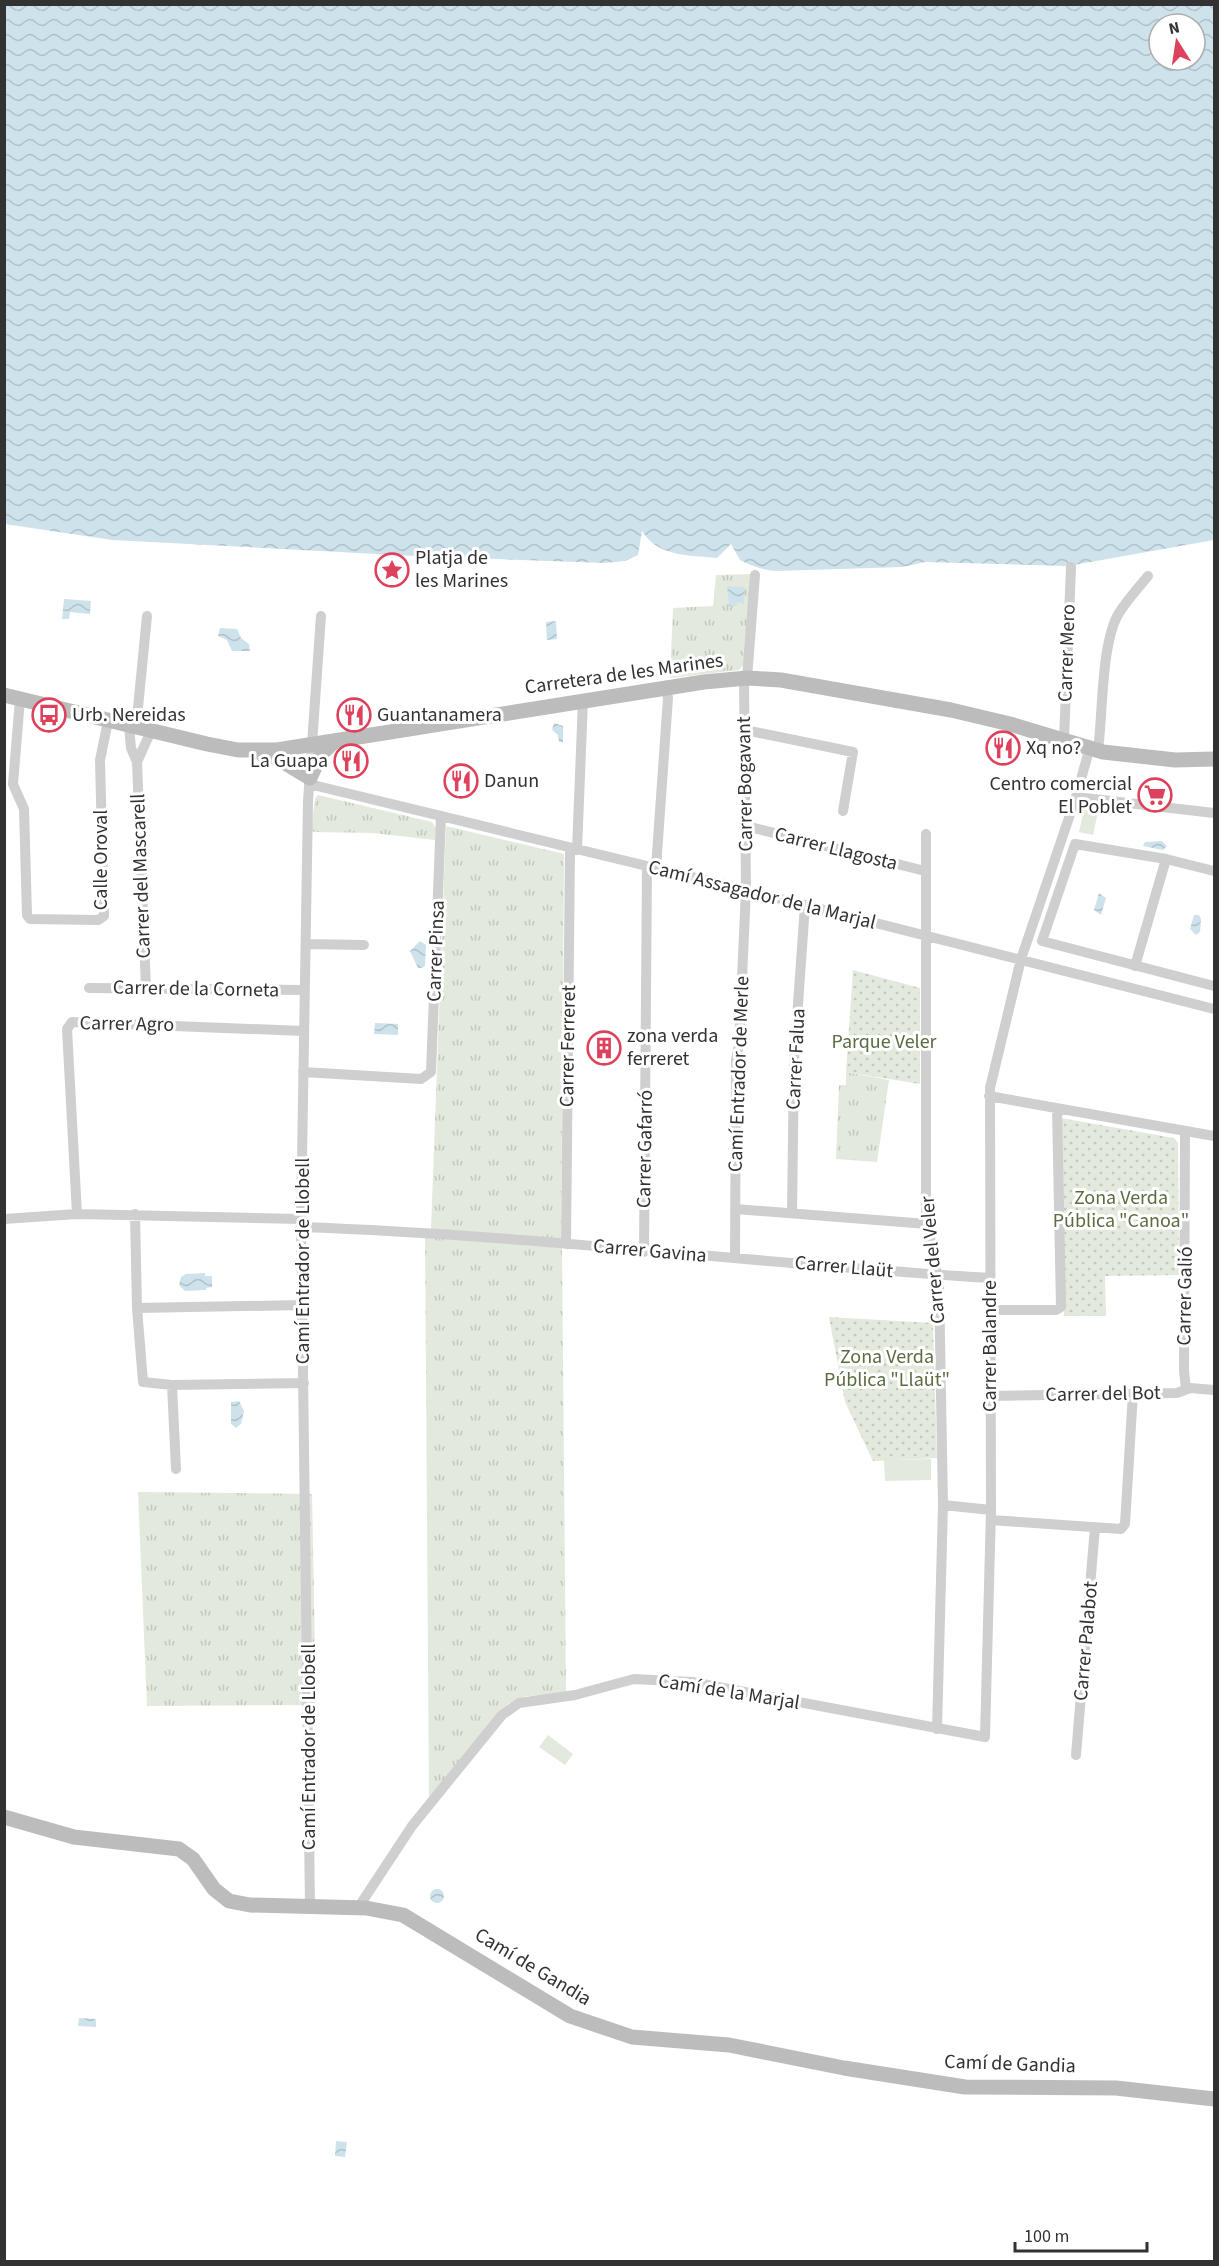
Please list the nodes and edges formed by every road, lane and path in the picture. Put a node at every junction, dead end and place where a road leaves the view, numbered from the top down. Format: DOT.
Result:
graph roads {
  1 [pos="1071,567"];
  2 [pos="755,575"];
  3 [pos="1148,576"];
  4 [pos="147,616"];
  5 [pos="321,616"];
  6 [pos="745,678"];
  7 [pos="666,688"];
  8 [pos="4,696"];
  9 [pos="20,699"];
  10 [pos="582,700"];
  11 [pos="108,721"];
  12 [pos="138,728"];
  13 [pos="745,730"];
  14 [pos="1064,739"];
  15 [pos="334,742"];
  16 [pos="311,746"];
  17 [pos="1094,749"];
  18 [pos="250,751"];
  19 [pos="1215,759"];
  20 [pos="137,762"];
  21 [pos="310,781"];
  22 [pos="1076,797"];
  23 [pos="843,811"];
  24 [pos="1215,813"];
  25 [pos="441,816"];
  26 [pos="746,826"];
  27 [pos="926,834"];
  28 [pos="573,849"];
  29 [pos="1166,859"];
  30 [pos="652,867"];
  31 [pos="925,871"];
  32 [pos="1215,871"];
  33 [pos="746,890"];
  34 [pos="805,905"];
  35 [pos="926,935"];
  36 [pos="306,944"];
  37 [pos="363,945"];
  38 [pos="1021,959"];
  39 [pos="1135,966"];
  40 [pos="1215,986"];
  41 [pos="89,988"];
  42 [pos="146,989"];
  43 [pos="304,990"];
  44 [pos="1215,1009"];
  45 [pos="303,1031"];
  46 [pos="303,1072"];
  47 [pos="989,1096"];
  48 [pos="1057,1108"];
  49 [pos="1185,1131"];
  50 [pos="1215,1136"];
  51 [pos="735,1209"];
  52 [pos="792,1213"];
  53 [pos="77,1214"];
  54 [pos="135,1214"];
  55 [pos="4,1219"];
  56 [pos="301,1223"];
  57 [pos="927,1224"];
  58 [pos="566,1244"];
  59 [pos="644,1252"];
  60 [pos="735,1257"];
  61 [pos="937,1275"];
  62 [pos="990,1278"];
  63 [pos="303,1305"];
  64 [pos="137,1308"];
  65 [pos="990,1310"];
  66 [pos="304,1383"];
  67 [pos="172,1385"];
  68 [pos="1186,1389"];
  69 [pos="1215,1390"];
  70 [pos="1133,1392"];
  71 [pos="990,1395"];
  72 [pos="176,1469"];
  73 [pos="943,1505"];
  74 [pos="991,1515"];
  75 [pos="1095,1527"];
  76 [pos="937,1729"];
  77 [pos="985,1737"];
  78 [pos="1076,1755"];
  79 [pos="4,1817"];
  80 [pos="310,1907"];
  81 [pos="358,1908"];
  82 [pos="1215,2099"];
  1 -- 14 [label="street, Carrer Mero"];
  2 -- 6 [label="street, Carrer Bogavant"];
  3 -- 17 [label="street, Carrer Balandre"];
  4 -- 12 [label="street"];
  5 -- 16 [label="street, Camí Entrador de Llobell"];
  6 -- 7 [label="main road, Carretera de les Marines"];
  6 -- 13 [label="street, Carrer Bogavant"];
  6 -- 14 [label="main road, Carretera de les Marines"];
  7 -- 10 [label="main road, Carretera de les Marines"];
  7 -- 30 [label="street, Carrer Gafarró"];
  8 -- 9 [label="main road, Carretera de les Marines"];
  9 -- 11 [label="main road, Carretera de les Marines"];
  9 -- 11 [label="street, Calle Oroval"];
  10 -- 15 [label="main road, Carretera de les Marines"];
  10 -- 28 [label="street, Carrer Ferreret"];
  11 -- 12 [label="main road, Carretera de les Marines"];
  12 -- 18 [label="main road, Carretera de les Marines"];
  12 -- 20 [label="street, Carrer del Mascarell"];
  12 -- 20 [label="street, Carrer del Mascarell"];
  13 -- 23 [label="street"];
  13 -- 26 [label="street, Carrer Bogavant"];
  14 -- 17 [label="main road, Carretera de les Marines"];
  15 -- 16 [label="main road, Carretera de les Marines"];
  15 -- 21 [label="main road"];
  16 -- 18 [label="main road, Carretera de les Marines"];
  16 -- 21 [label="street, Camí Entrador de Llobell"];
  17 -- 19 [label="main road, Carretera de les Marines"];
  17 -- 22 [label="street, Carrer Balandre"];
  18 -- 21 [label="main road"];
  20 -- 42 [label="street, Carrer del Mascarell"];
  21 -- 25 [label="street, Camí Assagador de la Marjal"];
  21 -- 36 [label="street, Camí Entrador de Llobell"];
  22 -- 24 [label="street"];
  22 -- 38 [label="street, Carrer Balandre"];
  25 -- 28 [label="street, Camí Assagador de la Marjal"];
  25 -- 46 [label="street, Carrer Pinsa"];
  26 -- 31 [label="street, Carrer Llagosta"];
  26 -- 33 [label="street, Carrer Bogavant"];
  27 -- 31 [label="street, Carrer Llagosta"];
  28 -- 30 [label="street, Camí Assagador de la Marjal"];
  28 -- 58 [label="street, Carrer Ferreret"];
  29 -- 32 [label="street"];
  29 -- 39 [label="street"];
  29 -- 39 [label="street"];
  30 -- 33 [label="street, Camí Assagador de la Marjal"];
  30 -- 59 [label="street, Carrer Gafarró"];
  31 -- 35 [label="street, Carrer Llagosta"];
  33 -- 34 [label="street, Camí Assagador de la Marjal"];
  33 -- 51 [label="street, Camí Entrador de Merle"];
  34 -- 35 [label="street, Camí Assagador de la Marjal"];
  34 -- 52 [label="street, Carrer Falua"];
  35 -- 38 [label="street, Camí Assagador de la Marjal"];
  35 -- 57 [label="street, Carrer del Veler"];
  36 -- 37 [label="street"];
  36 -- 43 [label="street, Camí Entrador de Llobell"];
  38 -- 44 [label="street, Camí Assagador de la Marjal"];
  38 -- 47 [label="street, Carrer Balandre"];
  39 -- 40 [label="street"];
  41 -- 42 [label="street, Carrer de la Corneta"];
  42 -- 43 [label="street, Carrer de la Corneta"];
  43 -- 45 [label="street, Camí Entrador de Llobell"];
  45 -- 46 [label="street, Camí Entrador de Llobell"];
  45 -- 53 [label="street, Carrer Agro"];
  46 -- 56 [label="street, Camí Entrador de Llobell"];
  47 -- 48 [label="street"];
  47 -- 62 [label="street, Carrer Balandre"];
  48 -- 49 [label="street"];
  48 -- 65 [label="street"];
  49 -- 50 [label="street"];
  49 -- 68 [label="street, Carrer Galió"];
  51 -- 52 [label="street"];
  51 -- 60 [label="street, Camí Entrador de Merle"];
  52 -- 57 [label="street"];
  53 -- 54 [label="street, Carrer Gavina"];
  53 -- 55 [label="street, Carrer Gavina"];
  54 -- 56 [label="street, Carrer Gavina"];
  54 -- 64 [label="street"];
  56 -- 58 [label="street, Carrer Gavina"];
  56 -- 63 [label="street, Camí Entrador de Llobell"];
  57 -- 61 [label="street, Carrer del Veler"];
  58 -- 59 [label="street, Carrer Gavina"];
  59 -- 60 [label="street, Carrer Gavina"];
  60 -- 61 [label="street, Carrer Llaüt"];
  61 -- 62 [label="street, Carrer Llaüt"];
  61 -- 73 [label="street, Carrer del Veler"];
  62 -- 65 [label="street, Carrer Balandre"];
  63 -- 64 [label="street"];
  63 -- 66 [label="street, Camí Entrador de Llobell"];
  64 -- 67 [label="street"];
  65 -- 71 [label="street, Carrer Balandre"];
  66 -- 67 [label="street"];
  66 -- 80 [label="street, Camí Entrador de Llobell"];
  67 -- 72 [label="street"];
  68 -- 69 [label="street, Carrer del Bot"];
  68 -- 70 [label="street, Carrer del Bot"];
  70 -- 71 [label="street, Carrer del Bot"];
  70 -- 75 [label="street"];
  71 -- 74 [label="street, Carrer Balandre"];
  73 -- 74 [label="street"];
  73 -- 76 [label="street, Carrer del Veler"];
  74 -- 75 [label="street"];
  74 -- 77 [label="street, Carrer Balandre"];
  75 -- 78 [label="street, Carrer Palabot"];
  76 -- 77 [label="street, Camí de la Marjal"];
  76 -- 81 [label="street, Camí de la Marjal"];
  79 -- 80 [label="main road, Camí de Gandia"];
  80 -- 81 [label="main road, Camí de Gandia"];
  81 -- 82 [label="main road, Camí de Gandia"];
}
